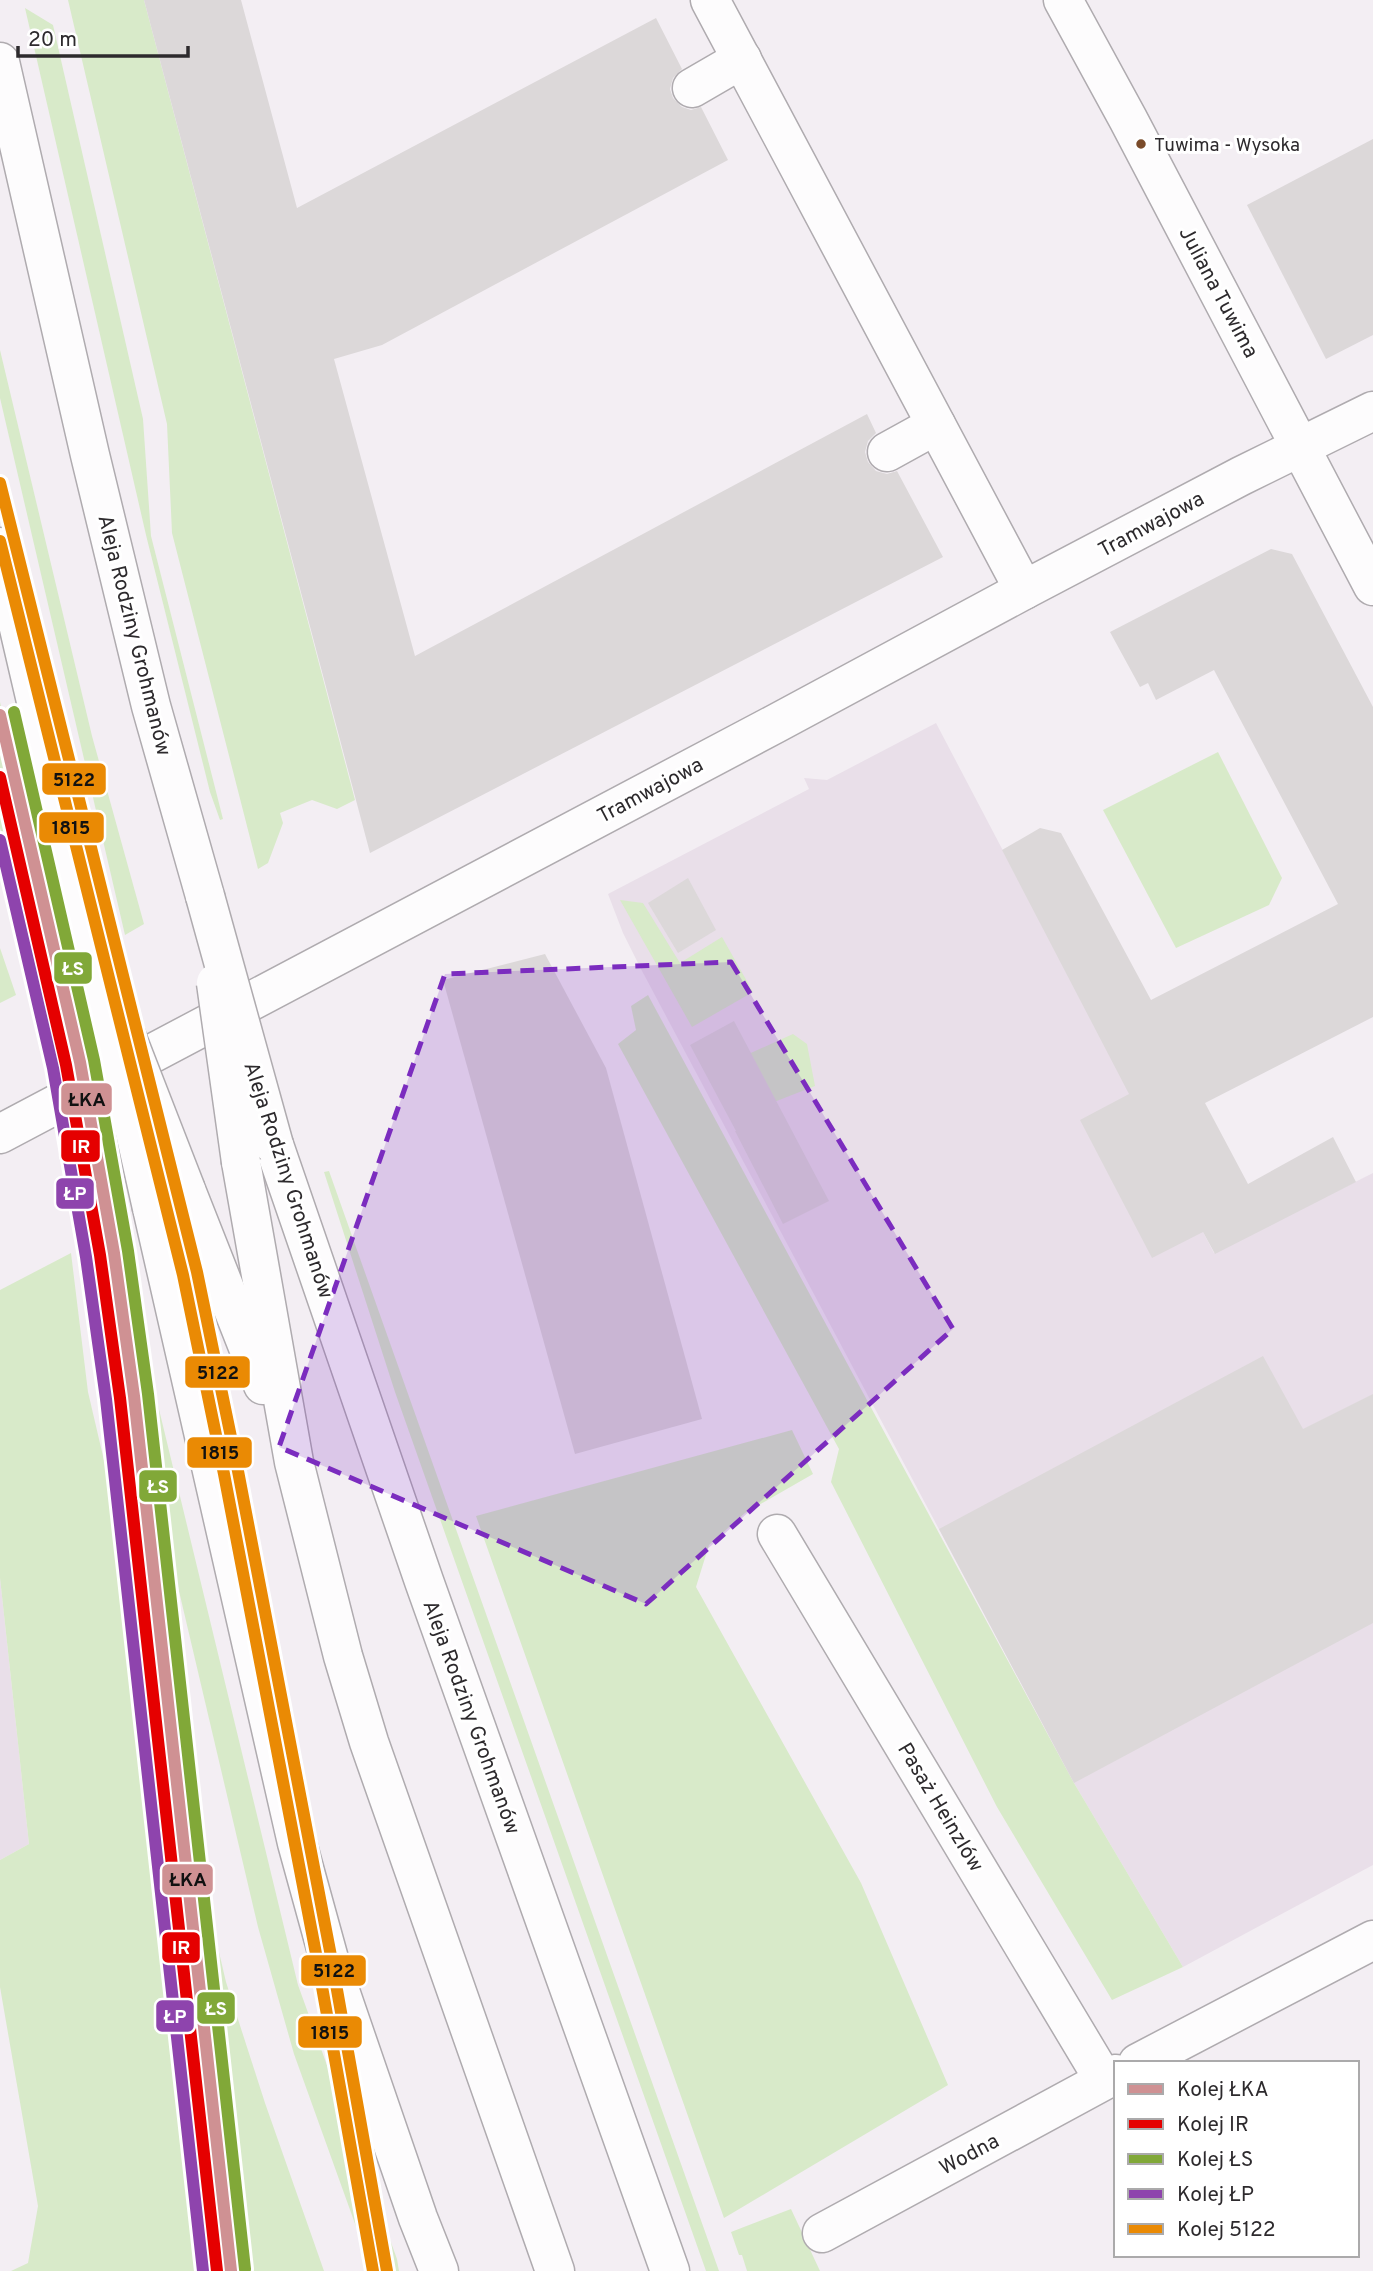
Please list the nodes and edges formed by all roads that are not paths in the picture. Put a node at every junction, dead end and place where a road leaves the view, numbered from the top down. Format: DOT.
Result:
graph roads {
  1 [pos="710,0"];
  2 [pos="1063,0"];
  3 [pos="742,60"];
  4 [pos="0,62"];
  5 [pos="692,88"];
  6 [pos="1373,411"];
  7 [pos="936,425"];
  8 [pos="1301,447"];
  9 [pos="887,453"];
  10 [pos="0,547"];
  11 [pos="1373,586"];
  12 [pos="1024,590"];
  13 [pos="205,897"];
  14 [pos="95,954"];
  15 [pos="0,1134"];
  16 [pos="293,1462"];
  17 [pos="777,1534"];
  18 [pos="1373,1940"];
  19 [pos="1142,2061"];
  20 [pos="1110,2077"];
  21 [pos="644,2197"];
  22 [pos="418,2218"];
  23 [pos="822,2233"];
  24 [pos="439,2271"];
  25 [pos="455,2271"];
  26 [pos="555,2271"];
  27 [pos="659,2271"];
  28 [pos="670,2271"];
  1 -- 3 [label="main road"];
  2 -- 8 [label="main road, Juliana Tuwima"];
  3 -- 5 [label="main road"];
  3 -- 7 [label="main road"];
  4 -- 13 [label="main road, Aleja Rodziny Grohmanów"];
  6 -- 8 [label="main road, Tramwajowa"];
  7 -- 9 [label="main road"];
  7 -- 12 [label="main road"];
  8 -- 11 [label="main road, Juliana Tuwima"];
  8 -- 12 [label="main road, Tramwajowa"];
  10 -- 14 [label="main road"];
  12 -- 15 [label="main road, Tramwajowa"];
  13 -- 16 [label="main road, bridge"];
  13 -- 21 [label="main road, Aleja Rodziny Grohmanów, bridge"];
  14 -- 16 [label="main road, bridge"];
  14 -- 22 [label="main road, bridge"];
  16 -- 26 [label="main road"];
  17 -- 20 [label="main road, Pasaż Heinzlów"];
  18 -- 19 [label="main road"];
  20 -- 23 [label="main road, Wodna"];
  21 -- 27 [label="main road"];
  21 -- 28 [label="main road, Aleja Rodziny Grohmanów"];
  22 -- 24 [label="main road"];
  22 -- 25 [label="main road"];
}
